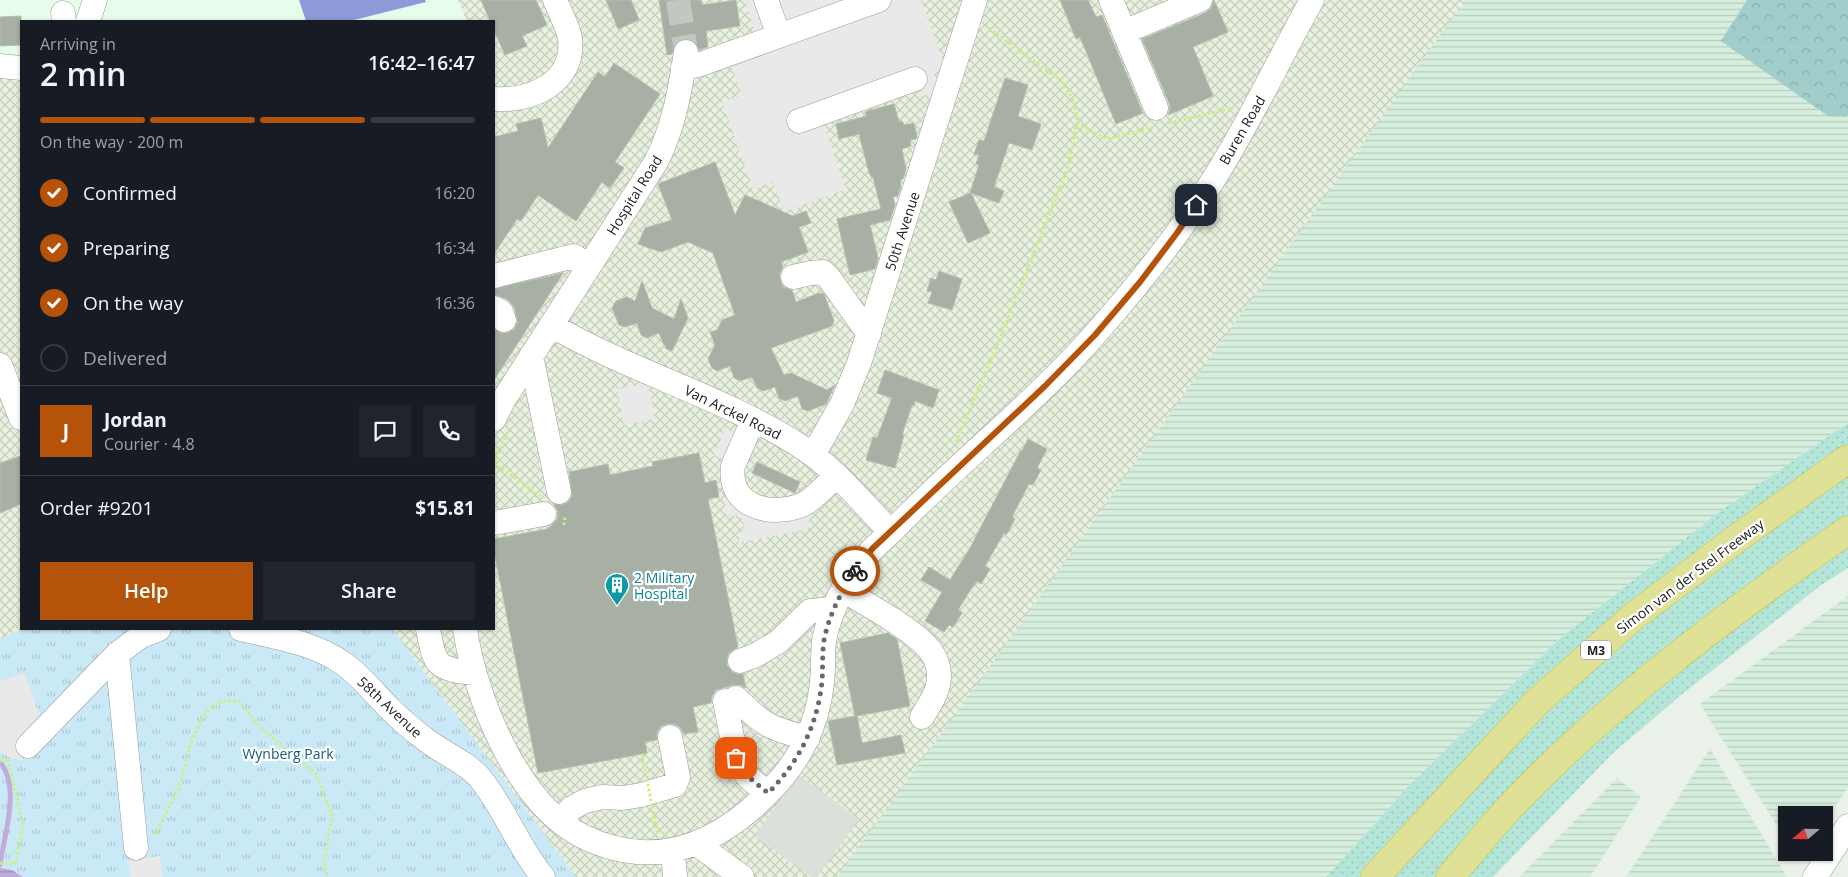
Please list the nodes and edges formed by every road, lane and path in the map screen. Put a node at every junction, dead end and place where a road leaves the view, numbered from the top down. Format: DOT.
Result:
graph roads {
  1 [pos="95,0"];
  2 [pos="555,0"];
  3 [pos="766,0"];
  4 [pos="879,0"];
  5 [pos="1111,0"];
  6 [pos="1200,0"];
  7 [pos="1312,0"];
  8 [pos="1167,6"];
  9 [pos="973,7"];
  10 [pos="88,20"];
  11 [pos="1124,32"];
  12 [pos="779,36"];
  13 [pos="0,66"];
  14 [pos="20,68"];
  15 [pos="915,79"];
  16 [pos="495,99"];
  17 [pos="1156,108"];
  18 [pos="799,121"];
  19 [pos="589,266"];
  20 [pos="495,275"];
  21 [pos="792,277"];
  22 [pos="551,325"];
  23 [pos="869,334"];
  24 [pos="531,356"];
  25 [pos="0,365"];
  26 [pos="20,415"];
  27 [pos="495,417"];
  28 [pos="752,420"];
  29 [pos="813,455"];
  30 [pos="967,458"];
  31 [pos="1848,458"];
  32 [pos="836,476"];
  33 [pos="559,492"];
  34 [pos="544,514"];
  35 [pos="495,523"];
  36 [pos="1848,530"];
  37 [pos="891,532"];
  38 [pos="839,600"];
  39 [pos="156,630"];
  40 [pos="245,630"];
  41 [pos="428,630"];
  42 [pos="465,630"];
  43 [pos="117,654"];
  44 [pos="740,661"];
  45 [pos="474,672"];
  46 [pos="922,717"];
  47 [pos="670,737"];
  48 [pos="808,738"];
  49 [pos="28,746"];
  50 [pos="642,754"];
  51 [pos="0,761"];
  52 [pos="768,793"];
  53 [pos="560,821"];
  54 [pos="1848,826"];
  55 [pos="697,844"];
  56 [pos="666,845"];
  57 [pos="136,848"];
  58 [pos="2,863"];
  59 [pos="328,877"];
  60 [pos="543,877"];
  61 [pos="674,877"];
  62 [pos="742,877"];
  63 [pos="1375,877"];
  64 [pos="1450,877"];
  65 [pos="1815,877"];
  1 -- 10 [label="street"];
  2 -- 16 [label="street"];
  3 -- 12 [label="street"];
  4 -- 12 [label="street"];
  5 -- 11 [label="street"];
  6 -- 8 [label="street"];
  7 -- 30 [label="street, Buren Road"];
  8 -- 11 [label="street"];
  9 -- 23 [label="street, 50th Avenue"];
  9 -- 30 [label="path"];
  11 -- 17 [label="street"];
  12 -- 19 [label="street, Hospital Road"];
  13 -- 14 [label="street"];
  15 -- 18 [label="street"];
  19 -- 20 [label="street"];
  19 -- 22 [label="street, Hospital Road"];
  21 -- 23 [label="street"];
  22 -- 24 [label="street, Hospital Road"];
  22 -- 28 [label="street, Van Arckel Road"];
  23 -- 29 [label="street, 50th Avenue"];
  24 -- 27 [label="street, Hospital Road"];
  24 -- 33 [label="street"];
  25 -- 26 [label="street"];
  28 -- 29 [label="street, Van Arckel Road"];
  28 -- 32 [label="street"];
  29 -- 32 [label="street, Van Arckel Road"];
  30 -- 37 [label="street, Buren Road"];
  31 -- 63 [label="highway, Simon van der Stel Freeway / M3"];
  32 -- 37 [label="street, Van Arckel Road"];
  34 -- 35 [label="street"];
  36 -- 64 [label="highway"];
  37 -- 38 [label="street, Buren Road"];
  38 -- 44 [label="street"];
  38 -- 46 [label="street"];
  38 -- 48 [label="street, Buren Road"];
  39 -- 43 [label="street"];
  40 -- 60 [label="street, 58th Avenue"];
  41 -- 45 [label="street"];
  42 -- 45 [label="street, Buren Road"];
  43 -- 49 [label="street"];
  43 -- 57 [label="street"];
  45 -- 53 [label="street, Buren Road"];
  47 -- 53 [label="street"];
  48 -- 52 [label="street, Buren Road"];
  48 -- 52 [label="street"];
  50 -- 56 [label="path, bridge"];
  51 -- 58 [label="path"];
  52 -- 55 [label="street, Buren Road"];
  53 -- 56 [label="street, Buren Road"];
  54 -- 65 [label="street"];
  55 -- 56 [label="street, Buren Road"];
  55 -- 62 [label="street"];
  56 -- 61 [label="street"];
  57 -- 59 [label="path"];
}
